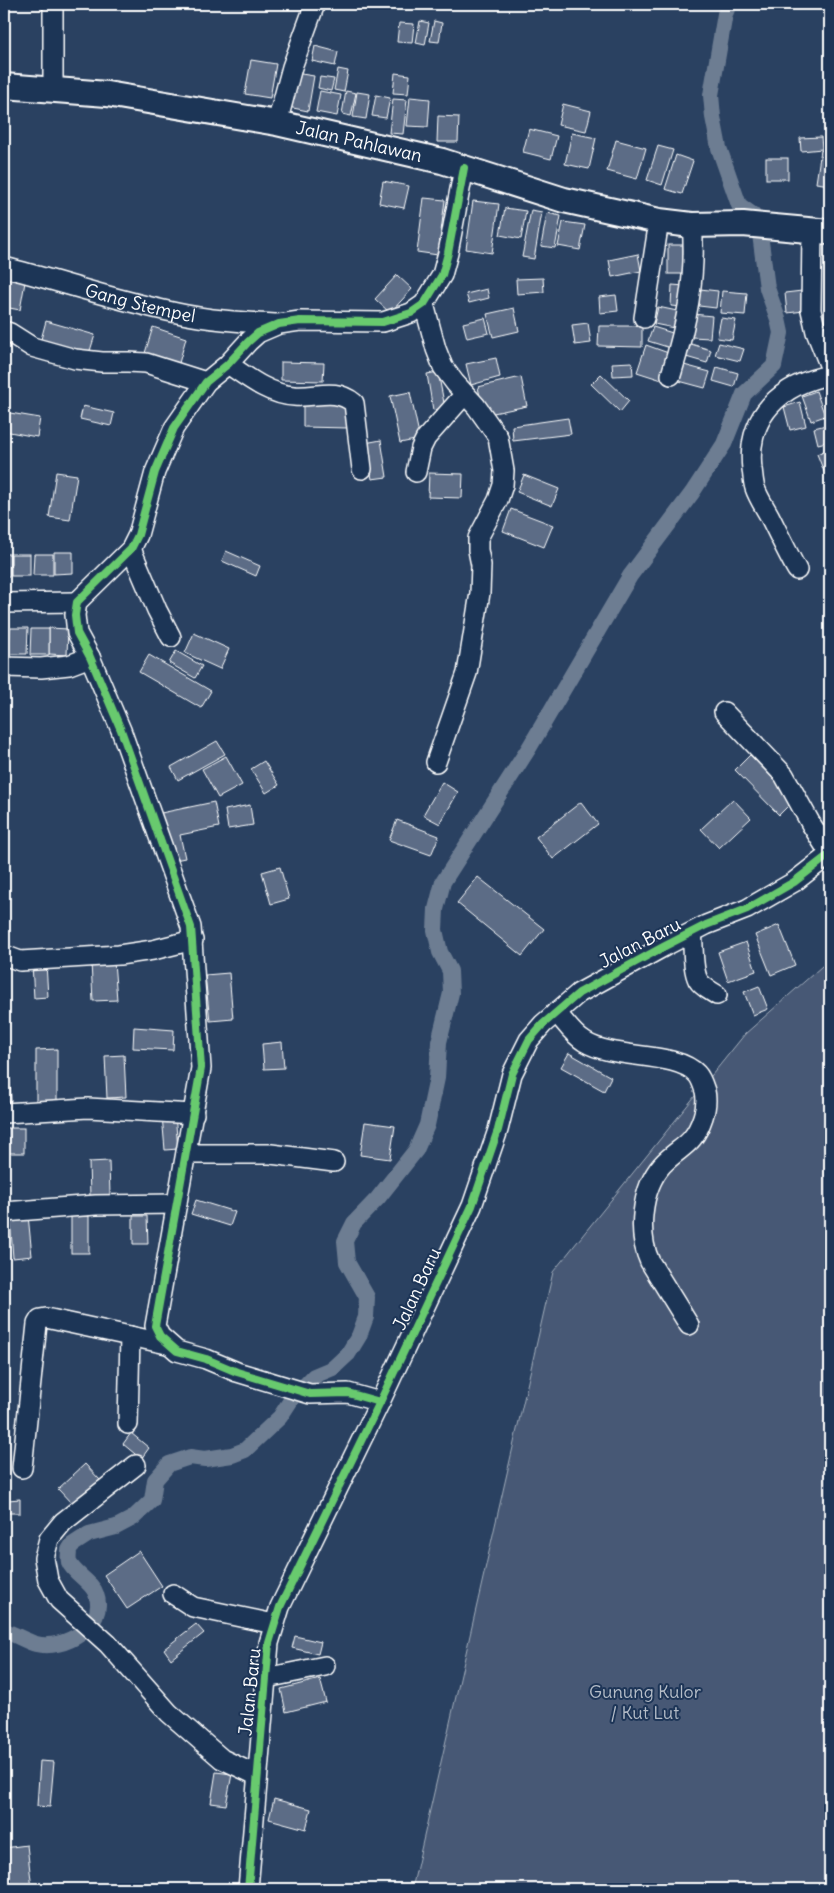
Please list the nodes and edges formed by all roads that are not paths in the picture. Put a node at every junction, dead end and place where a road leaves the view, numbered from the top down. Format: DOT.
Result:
graph roads {
  1 [pos="53,4"];
  2 [pos="315,4"];
  3 [pos="4,86"];
  4 [pos="53,90"];
  5 [pos="277,122"];
  6 [pos="464,168"];
  7 [pos="659,221"];
  8 [pos="700,224"];
  9 [pos="821,231"];
  10 [pos="4,268"];
  11 [pos="424,304"];
  12 [pos="644,318"];
  13 [pos="279,324"];
  14 [pos="4,331"];
  15 [pos="228,364"];
  16 [pos="830,367"];
  17 [pos="671,375"];
  18 [pos="830,375"];
  19 [pos="206,382"];
  20 [pos="465,394"];
  21 [pos="362,469"];
  22 [pos="416,472"];
  23 [pos="131,549"];
  24 [pos="797,570"];
  25 [pos="78,602"];
  26 [pos="4,603"];
  27 [pos="171,637"];
  28 [pos="90,657"];
  29 [pos="4,667"];
  30 [pos="724,712"];
  31 [pos="436,762"];
  32 [pos="830,854"];
  33 [pos="692,933"];
  34 [pos="193,940"];
  35 [pos="4,955"];
  36 [pos="717,995"];
  37 [pos="556,1012"];
  38 [pos="4,1113"];
  39 [pos="194,1114"];
  40 [pos="186,1154"];
  41 [pos="334,1162"];
  42 [pos="177,1204"];
  43 [pos="4,1212"];
  44 [pos="689,1325"];
  45 [pos="130,1336"];
  46 [pos="168,1344"];
  47 [pos="380,1402"];
  48 [pos="128,1424"];
  49 [pos="136,1465"];
  50 [pos="22,1468"];
  51 [pos="173,1594"];
  52 [pos="274,1624"];
  53 [pos="325,1666"];
  54 [pos="266,1678"];
  55 [pos="256,1775"];
  56 [pos="248,1889"];
  1 -- 4 [label="street"];
  2 -- 5 [label="street"];
  3 -- 4 [label="main road, Jalan Pahlawan"];
  4 -- 5 [label="main road, Jalan Pahlawan"];
  5 -- 6 [label="main road, Jalan Pahlawan"];
  6 -- 7 [label="main road, Jalan Pahlawan"];
  6 -- 11 [label="street"];
  7 -- 8 [label="main road, Jalan Pahlawan"];
  7 -- 12 [label="street"];
  8 -- 9 [label="main road, Jalan Pahlawan"];
  8 -- 17 [label="street"];
  9 -- 16 [label="street"];
  10 -- 13 [label="street, Gang Stempel"];
  11 -- 13 [label="street"];
  11 -- 20 [label="street"];
  13 -- 15 [label="street"];
  14 -- 19 [label="street"];
  15 -- 19 [label="street"];
  15 -- 21 [label="street"];
  18 -- 24 [label="street"];
  19 -- 23 [label="street"];
  20 -- 22 [label="street"];
  20 -- 31 [label="street"];
  23 -- 25 [label="street"];
  23 -- 27 [label="street"];
  25 -- 26 [label="street"];
  25 -- 28 [label="street"];
  28 -- 29 [label="street"];
  28 -- 34 [label="street"];
  30 -- 32 [label="street"];
  32 -- 33 [label="street, Jalan Baru"];
  33 -- 36 [label="street"];
  33 -- 37 [label="street, Jalan Baru"];
  34 -- 35 [label="street"];
  34 -- 39 [label="street"];
  37 -- 44 [label="street"];
  37 -- 47 [label="street, Jalan Baru"];
  38 -- 39 [label="street"];
  39 -- 40 [label="street"];
  40 -- 41 [label="street"];
  40 -- 42 [label="street"];
  42 -- 43 [label="street"];
  42 -- 46 [label="street"];
  45 -- 46 [label="street"];
  45 -- 48 [label="street"];
  45 -- 50 [label="street"];
  46 -- 47 [label="street"];
  47 -- 52 [label="street, Jalan Baru"];
  49 -- 55 [label="street"];
  51 -- 52 [label="street"];
  52 -- 54 [label="street, Jalan Baru"];
  53 -- 54 [label="street"];
  54 -- 55 [label="street, Jalan Baru"];
  55 -- 56 [label="street, Jalan Baru"];
}
